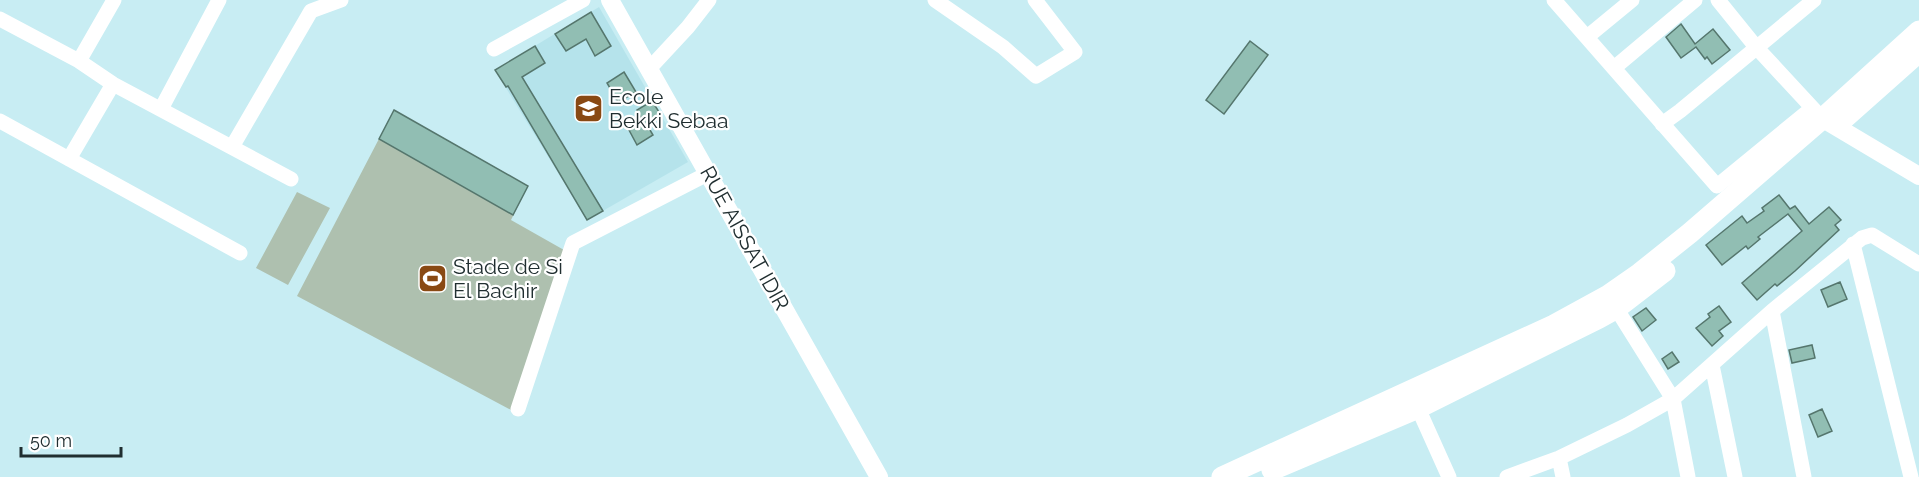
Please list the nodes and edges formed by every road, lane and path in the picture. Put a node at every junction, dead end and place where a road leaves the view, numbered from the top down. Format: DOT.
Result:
graph roads {
  1 [pos="114,0"];
  2 [pos="219,0"];
  3 [pos="341,0"];
  4 [pos="583,0"];
  5 [pos="610,0"];
  6 [pos="710,0"];
  7 [pos="935,0"];
  8 [pos="1035,0"];
  9 [pos="1554,0"];
  10 [pos="1632,0"];
  11 [pos="1695,0"];
  12 [pos="1718,0"];
  13 [pos="1814,0"];
  14 [pos="307,3"];
  15 [pos="0,18"];
  16 [pos="1919,31"];
  17 [pos="1587,37"];
  18 [pos="1756,47"];
  19 [pos="494,49"];
  20 [pos="1918,54"];
  21 [pos="79,61"];
  22 [pos="1614,68"];
  23 [pos="649,69"];
  24 [pos="113,84"];
  25 [pos="161,109"];
  26 [pos="1823,118"];
  27 [pos="0,122"];
  28 [pos="1662,124"];
  29 [pos="232,147"];
  30 [pos="69,159"];
  31 [pos="709,173"];
  32 [pos="1919,176"];
  33 [pos="291,179"];
  34 [pos="1853,244"];
  35 [pos="240,253"];
  36 [pos="1919,264"];
  37 [pos="1612,302"];
  38 [pos="1772,311"];
  39 [pos="1712,365"];
  40 [pos="1672,399"];
  41 [pos="1418,408"];
  42 [pos="518,409"];
  43 [pos="1559,458"];
  44 [pos="1238,476"];
  45 [pos="879,477"];
  46 [pos="1449,477"];
  47 [pos="1507,477"];
  48 [pos="1563,477"];
  49 [pos="1688,477"];
  50 [pos="1736,477"];
  51 [pos="1804,477"];
  52 [pos="1911,477"];
  1 -- 21 [label="street"];
  2 -- 25 [label="street"];
  3 -- 14 [label="street"];
  4 -- 19 [label="street"];
  5 -- 23 [label="street, RUE AISSAT IDIR"];
  6 -- 23 [label="street"];
  7 -- 8 [label="street"];
  9 -- 17 [label="street"];
  10 -- 17 [label="street"];
  11 -- 22 [label="street"];
  12 -- 18 [label="street"];
  13 -- 18 [label="street"];
  14 -- 29 [label="street"];
  15 -- 21 [label="street"];
  16 -- 26 [label="main road"];
  17 -- 22 [label="street"];
  18 -- 26 [label="street"];
  18 -- 28 [label="street"];
  20 -- 26 [label="main road"];
  21 -- 24 [label="street"];
  22 -- 28 [label="street"];
  23 -- 31 [label="street, RUE AISSAT IDIR"];
  24 -- 25 [label="street"];
  24 -- 30 [label="street"];
  25 -- 29 [label="street"];
  26 -- 28 [label="street"];
  26 -- 32 [label="street"];
  26 -- 37 [label="main road"];
  27 -- 30 [label="street"];
  29 -- 33 [label="street"];
  30 -- 35 [label="street"];
  31 -- 42 [label="street"];
  31 -- 45 [label="street, RUE AISSAT IDIR"];
  34 -- 36 [label="street"];
  34 -- 38 [label="street"];
  34 -- 52 [label="street"];
  37 -- 40 [label="street"];
  37 -- 41 [label="main road"];
  37 -- 44 [label="main road"];
  38 -- 39 [label="street"];
  38 -- 51 [label="street"];
  39 -- 40 [label="street"];
  39 -- 50 [label="street"];
  40 -- 43 [label="street"];
  40 -- 49 [label="street"];
  41 -- 44 [label="main road"];
  41 -- 46 [label="street"];
  43 -- 47 [label="street"];
  43 -- 48 [label="street"];
}
